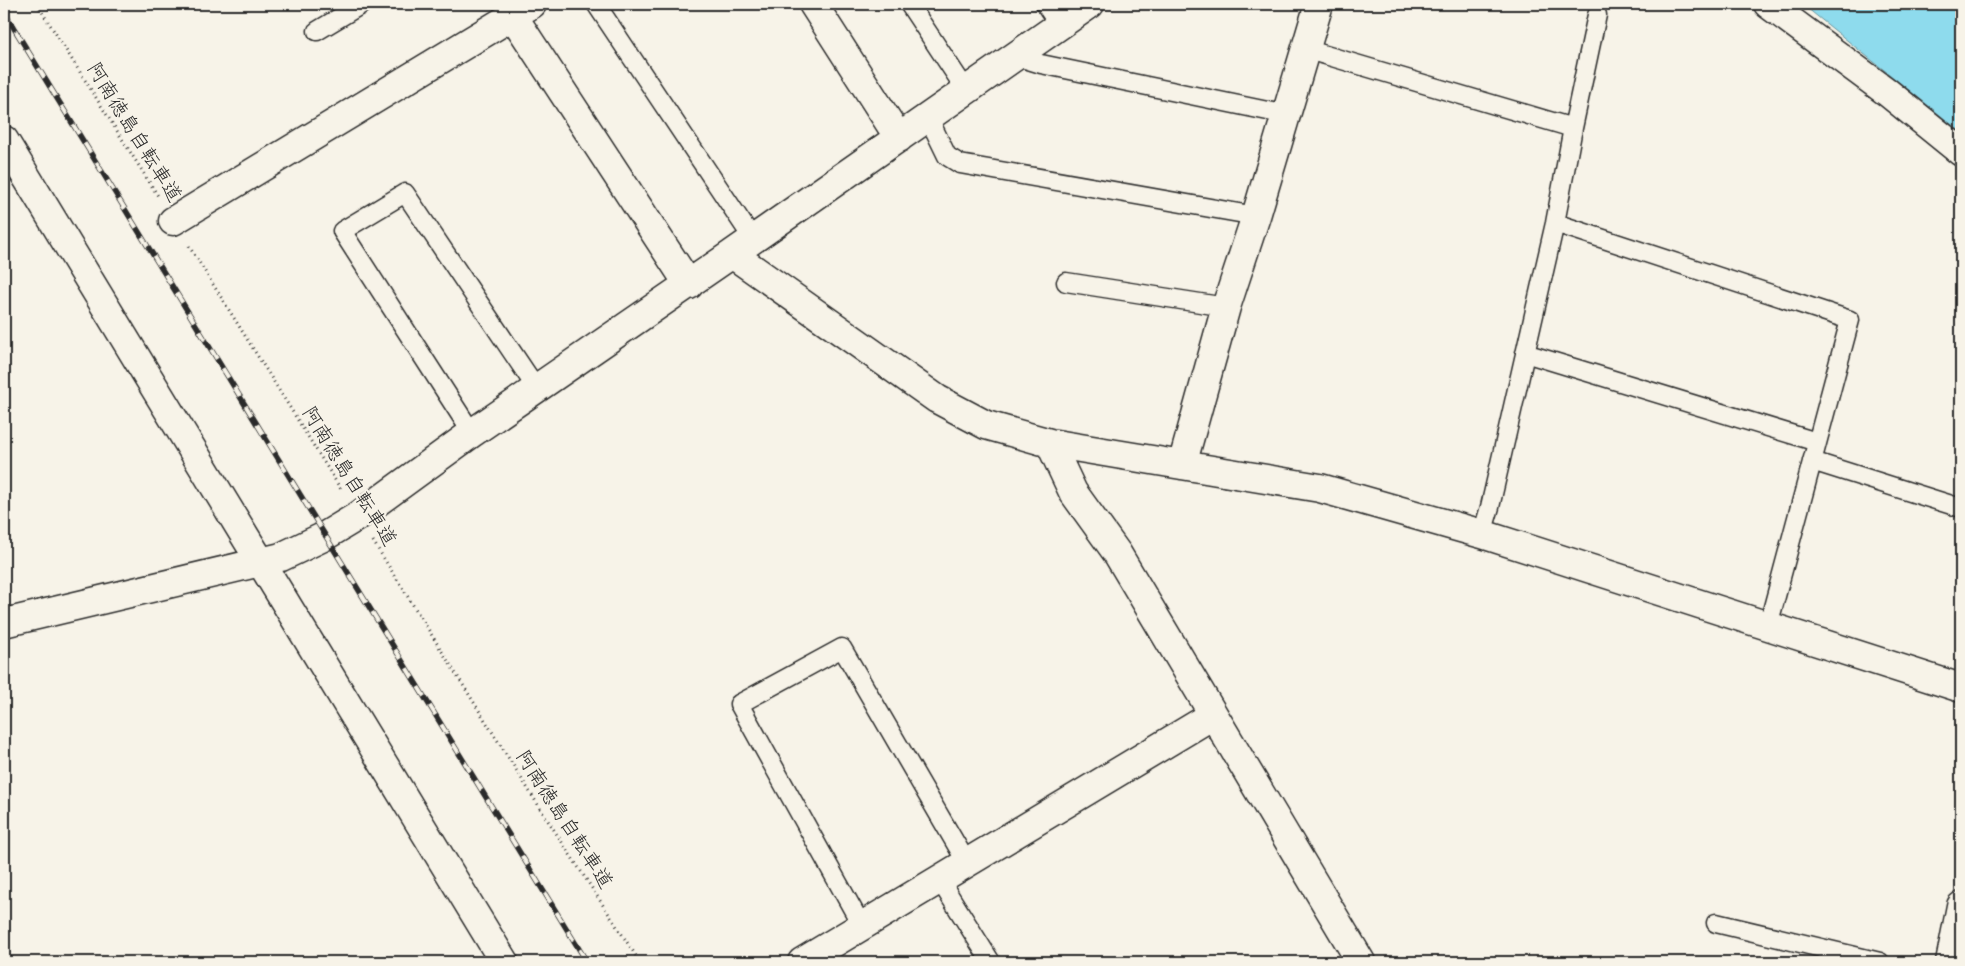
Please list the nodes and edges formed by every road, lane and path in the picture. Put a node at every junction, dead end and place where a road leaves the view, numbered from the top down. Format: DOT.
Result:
graph roads {
  1 [pos="37,4"];
  2 [pos="362,4"];
  3 [pos="596,4"];
  4 [pos="813,4"];
  5 [pos="909,4"];
  6 [pos="1090,4"];
  7 [pos="1319,4"];
  8 [pos="1768,4"];
  9 [pos="517,8"];
  10 [pos="1052,14"];
  11 [pos="1597,16"];
  12 [pos="316,31"];
  13 [pos="1306,49"];
  14 [pos="1014,56"];
  15 [pos="966,90"];
  16 [pos="1286,115"];
  17 [pos="928,117"];
  18 [pos="1573,128"];
  19 [pos="899,138"];
  20 [pos="4,140"];
  21 [pos="1961,152"];
  22 [pos="1256,216"];
  23 [pos="173,221"];
  24 [pos="1555,223"];
  25 [pos="742,247"];
  26 [pos="1066,282"];
  27 [pos="689,285"];
  28 [pos="1226,308"];
  29 [pos="1525,353"];
  30 [pos="537,388"];
  31 [pos="472,433"];
  32 [pos="1817,442"];
  33 [pos="1050,443"];
  34 [pos="1812,460"];
  35 [pos="1182,465"];
  36 [pos="1961,508"];
  37 [pos="358,516"];
  38 [pos="1482,534"];
  39 [pos="261,563"];
  40 [pos="4,623"];
  41 [pos="1768,626"];
  42 [pos="1961,688"];
  43 [pos="1213,715"];
  44 [pos="967,863"];
  45 [pos="939,880"];
  46 [pos="1961,906"];
  47 [pos="1716,923"];
  48 [pos="862,926"];
  49 [pos="504,962"];
  50 [pos="640,962"];
  51 [pos="802,962"];
  52 [pos="991,962"];
  53 [pos="1361,962"];
  54 [pos="1880,962"];
  55 [pos="1950,962"];
  1 -- 23 [label="path, 阿南徳島自転車道"];
  2 -- 12 [label="lane"];
  3 -- 25 [label="lane"];
  4 -- 19 [label="street"];
  5 -- 15 [label="lane"];
  6 -- 10 [label="street"];
  7 -- 13 [label="street"];
  8 -- 21 [label="street"];
  9 -- 23 [label="street"];
  9 -- 27 [label="street"];
  10 -- 14 [label="street"];
  11 -- 18 [label="lane"];
  13 -- 16 [label="street"];
  13 -- 18 [label="lane"];
  14 -- 15 [label="street"];
  14 -- 16 [label="lane"];
  15 -- 17 [label="street"];
  16 -- 22 [label="street"];
  17 -- 19 [label="street"];
  17 -- 22 [label="lane"];
  18 -- 24 [label="lane"];
  19 -- 25 [label="street"];
  20 -- 39 [label="street"];
  22 -- 28 [label="street"];
  23 -- 37 [label="path, 阿南徳島自転車道"];
  24 -- 29 [label="lane"];
  24 -- 32 [label="lane"];
  25 -- 27 [label="street"];
  25 -- 33 [label="street"];
  26 -- 28 [label="lane"];
  27 -- 30 [label="street"];
  28 -- 35 [label="street"];
  29 -- 32 [label="lane"];
  29 -- 38 [label="lane"];
  30 -- 31 [label="street"];
  30 -- 31 [label="lane"];
  31 -- 37 [label="street"];
  32 -- 34 [label="lane"];
  33 -- 35 [label="street"];
  33 -- 43 [label="street"];
  34 -- 36 [label="lane"];
  34 -- 41 [label="lane"];
  35 -- 38 [label="street"];
  37 -- 39 [label="street"];
  37 -- 50 [label="path, 阿南徳島自転車道"];
  38 -- 41 [label="street"];
  39 -- 40 [label="street"];
  39 -- 49 [label="street"];
  41 -- 42 [label="street"];
  43 -- 44 [label="street"];
  43 -- 53 [label="street"];
  44 -- 45 [label="street"];
  44 -- 48 [label="lane"];
  45 -- 48 [label="street"];
  45 -- 52 [label="lane"];
  46 -- 55 [label="street"];
  47 -- 54 [label="lane"];
  48 -- 51 [label="street"];
}
